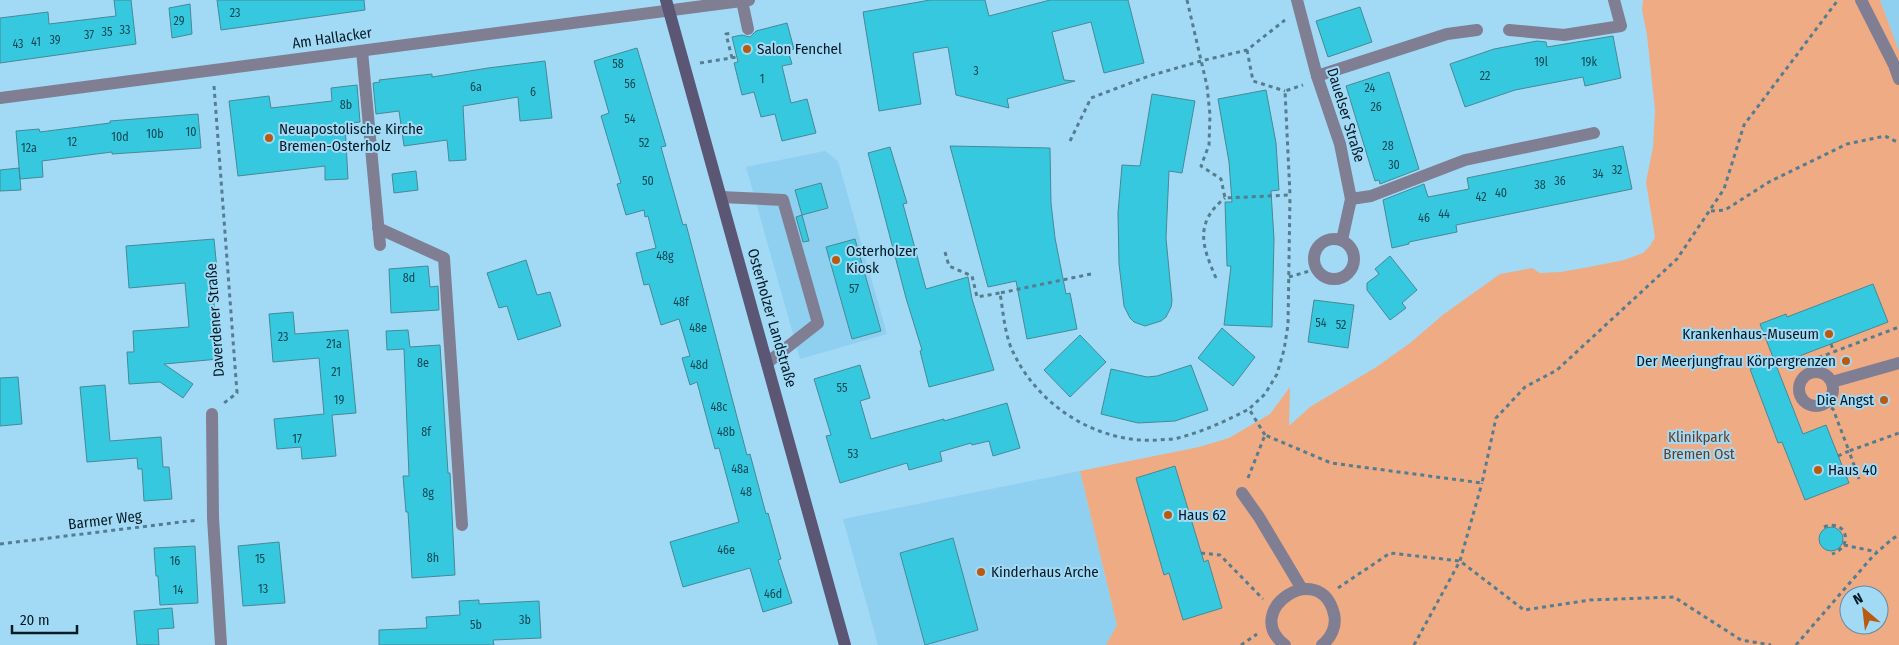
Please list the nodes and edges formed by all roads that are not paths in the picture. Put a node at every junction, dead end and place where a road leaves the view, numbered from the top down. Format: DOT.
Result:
graph roads {
  1 [pos="746,0"];
  2 [pos="1614,0"];
  3 [pos="1861,0"];
  4 [pos="1298,4"];
  5 [pos="667,5"];
  6 [pos="748,29"];
  7 [pos="1477,30"];
  8 [pos="1509,30"];
  9 [pos="362,51"];
  10 [pos="1317,78"];
  11 [pos="1899,79"];
  12 [pos="0,98"];
  13 [pos="1594,132"];
  14 [pos="721,197"];
  15 [pos="1351,199"];
  16 [pos="378,228"];
  17 [pos="1342,240"];
  18 [pos="380,245"];
  19 [pos="767,363"];
  20 [pos="1899,363"];
  21 [pos="1832,382"];
  22 [pos="212,414"];
  23 [pos="1242,492"];
  24 [pos="462,525"];
  25 [pos="1302,589"];
  26 [pos="1326,644"];
  27 [pos="221,645"];
  28 [pos="845,645"];
  29 [pos="1285,645"];
  1 -- 5 [label="street, Am Hallacker"];
  1 -- 6 [label="street"];
  2 -- 8 [label="street"];
  3 -- 11 [label="street"];
  4 -- 10 [label="street, Dauelser Straße"];
  5 -- 9 [label="street, Am Hallacker"];
  5 -- 14 [label="main road, Osterholzer Landstraße"];
  7 -- 10 [label="street"];
  9 -- 12 [label="street, Am Hallacker"];
  9 -- 16 [label="street"];
  10 -- 15 [label="street, Dauelser Straße"];
  13 -- 15 [label="street"];
  14 -- 19 [label="main road, Osterholzer Landstraße"];
  14 -- 19 [label="street"];
  15 -- 17 [label="street, Dauelser Straße"];
  16 -- 18 [label="street"];
  16 -- 24 [label="street"];
  17 -- 17 [label="street"];
  19 -- 28 [label="main road, Osterholzer Landstraße"];
  20 -- 21 [label="street"];
  21 -- 21 [label="street"];
  22 -- 27 [label="street"];
  23 -- 25 [label="street"];
  25 -- 26 [label="street"];
  25 -- 29 [label="street"];
}
